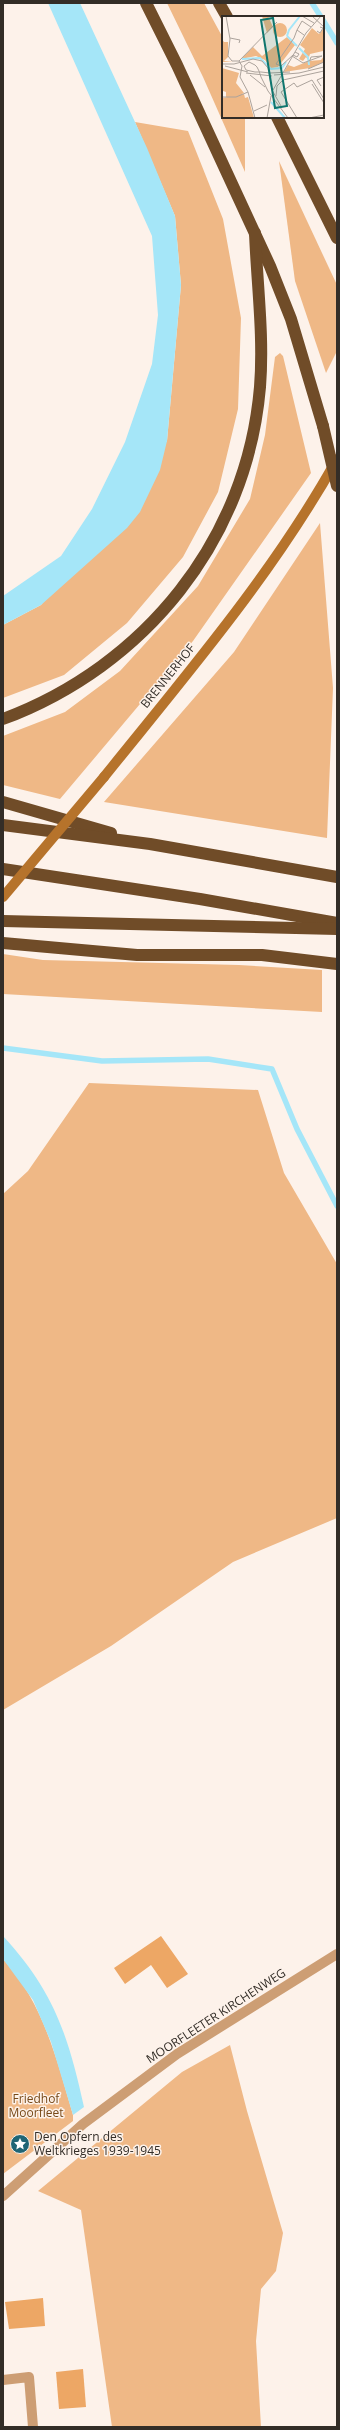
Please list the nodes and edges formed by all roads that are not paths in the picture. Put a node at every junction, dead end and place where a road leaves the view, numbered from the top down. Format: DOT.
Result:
graph roads {
  1 [pos="146,3"];
  2 [pos="219,3"];
  3 [pos="226,16"];
  4 [pos="277,118"];
  5 [pos="255,233"];
  6 [pos="337,238"];
  7 [pos="337,459"];
  8 [pos="337,486"];
  9 [pos="3,719"];
  10 [pos="3,802"];
  11 [pos="3,825"];
  12 [pos="150,844"];
  13 [pos="3,869"];
  14 [pos="337,876"];
  15 [pos="3,897"];
  16 [pos="3,920"];
  17 [pos="337,923"];
  18 [pos="337,929"];
  19 [pos="3,943"];
  20 [pos="337,964"];
  21 [pos="337,1954"];
  22 [pos="3,2196"];
  23 [pos="3,2380"];
  24 [pos="33,2427"];
  1 -- 5 [label="highway"];
  2 -- 3 [label="highway"];
  4 -- 6 [label="highway"];
  5 -- 8 [label="highway, bridge"];
  5 -- 9 [label="highway"];
  7 -- 15 [label="street, BRENNERHOF, bridge"];
  10 -- 12 [label="highway"];
  11 -- 12 [label="highway"];
  12 -- 14 [label="highway"];
  13 -- 17 [label="highway"];
  16 -- 18 [label="highway"];
  19 -- 20 [label="highway"];
  21 -- 22 [label="street, MOORFLEETER KIRCHENWEG"];
  23 -- 24 [label="street"];
}
